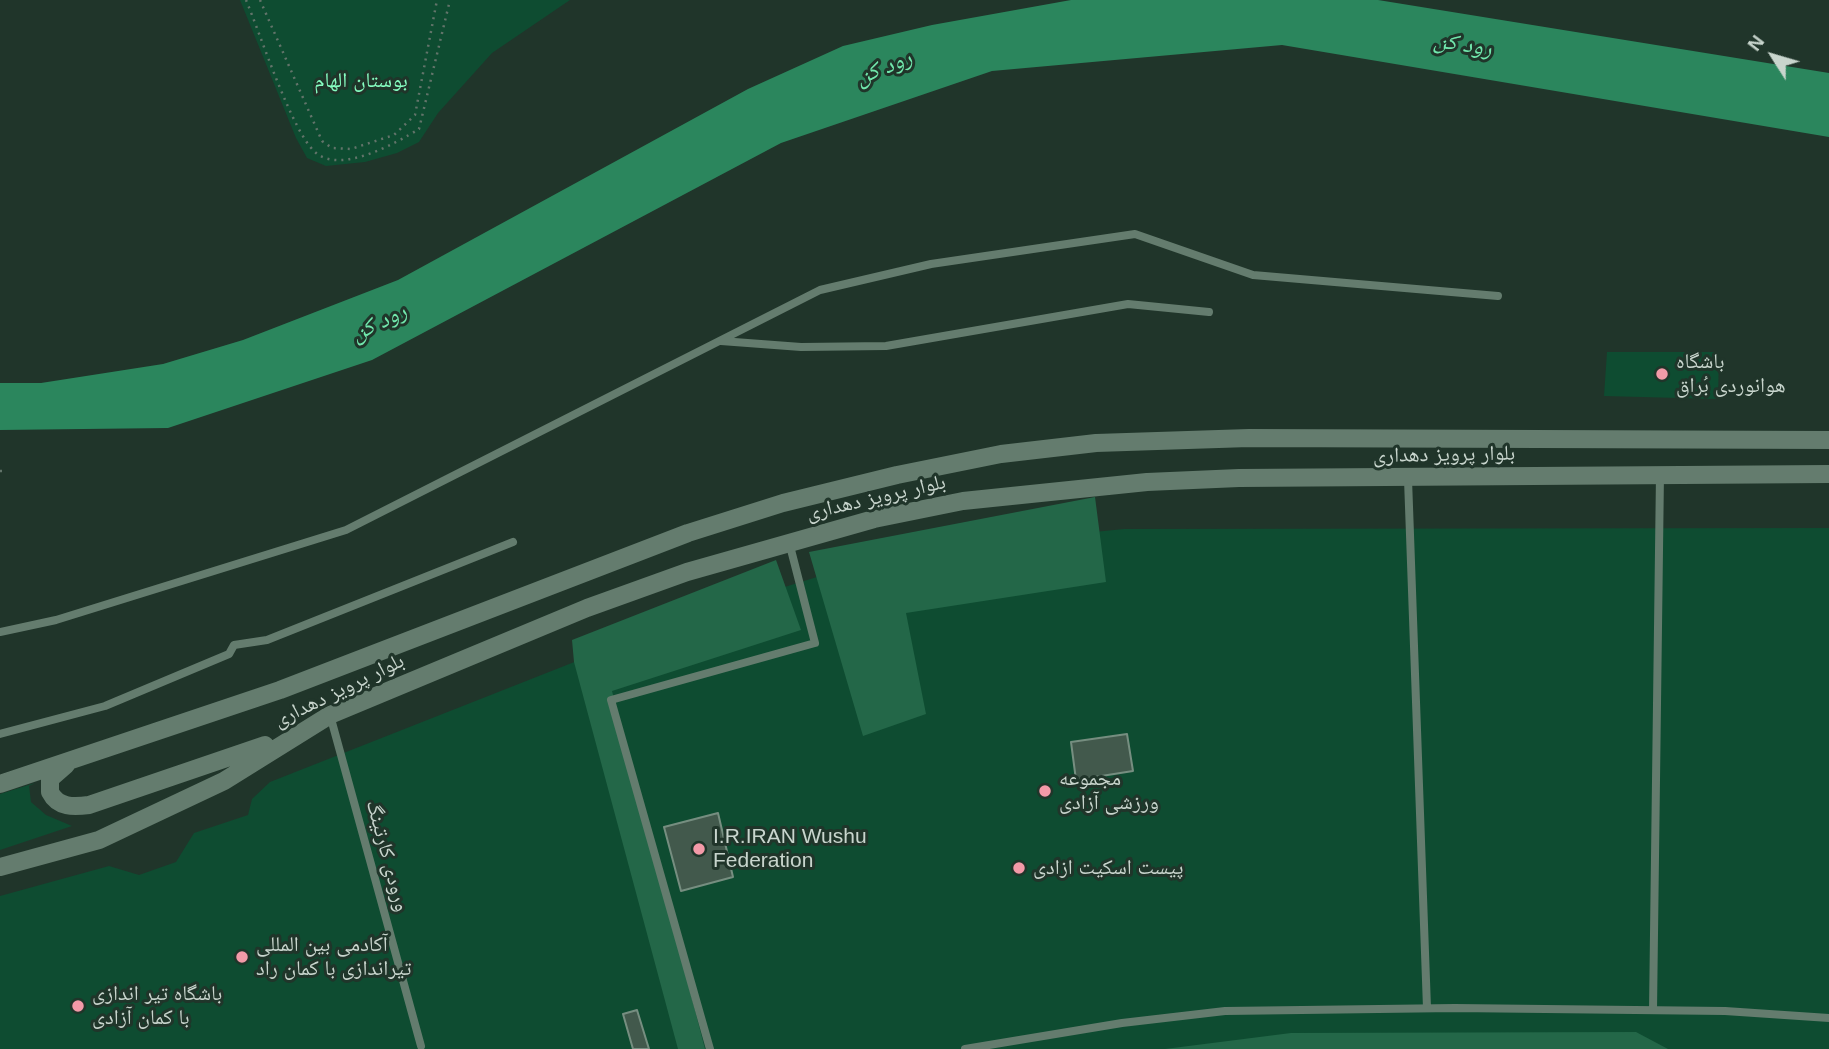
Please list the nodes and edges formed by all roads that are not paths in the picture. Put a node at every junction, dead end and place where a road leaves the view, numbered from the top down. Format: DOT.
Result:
graph roads {
  1 [pos="1498,296"];
  2 [pos="1209,312"];
  3 [pos="718,341"];
  4 [pos="1829,440"];
  5 [pos="1660,474"];
  6 [pos="1829,474"];
  7 [pos="1408,479"];
  8 [pos="789,541"];
  9 [pos="513,542"];
  10 [pos="0,632"];
  11 [pos="330,715"];
  12 [pos="0,734"];
  13 [pos="292,736"];
  14 [pos="72,761"];
  15 [pos="0,784"];
  16 [pos="0,867"];
  17 [pos="1427,1008"];
  18 [pos="1653,1010"];
  19 [pos="1829,1018"];
  20 [pos="421,1046"];
  21 [pos="710,1049"];
  22 [pos="965,1049"];
  1 -- 3 [label="lane"];
  2 -- 3 [label="lane"];
  3 -- 10 [label="lane"];
  4 -- 14 [label="main road, بلوار پرویز دهداری"];
  5 -- 6 [label="main road, بلوار پرویز دهداری"];
  5 -- 7 [label="main road, بلوار پرویز دهداری"];
  5 -- 18 [label="lane"];
  7 -- 8 [label="main road, بلوار پرویز دهداری"];
  7 -- 17 [label="lane"];
  8 -- 11 [label="main road, بلوار پرویز دهداری"];
  8 -- 21 [label="lane"];
  9 -- 12 [label="lane"];
  11 -- 13 [label="main road, بلوار پرویز دهداری"];
  11 -- 20 [label="lane, ورودی کارتینگ"];
  13 -- 14 [label="main road"];
  13 -- 16 [label="main road, بلوار پرویز دهداری"];
  14 -- 15 [label="main road, بلوار پرویز دهداری"];
  17 -- 18 [label="lane"];
  17 -- 22 [label="lane"];
  18 -- 19 [label="lane"];
}
